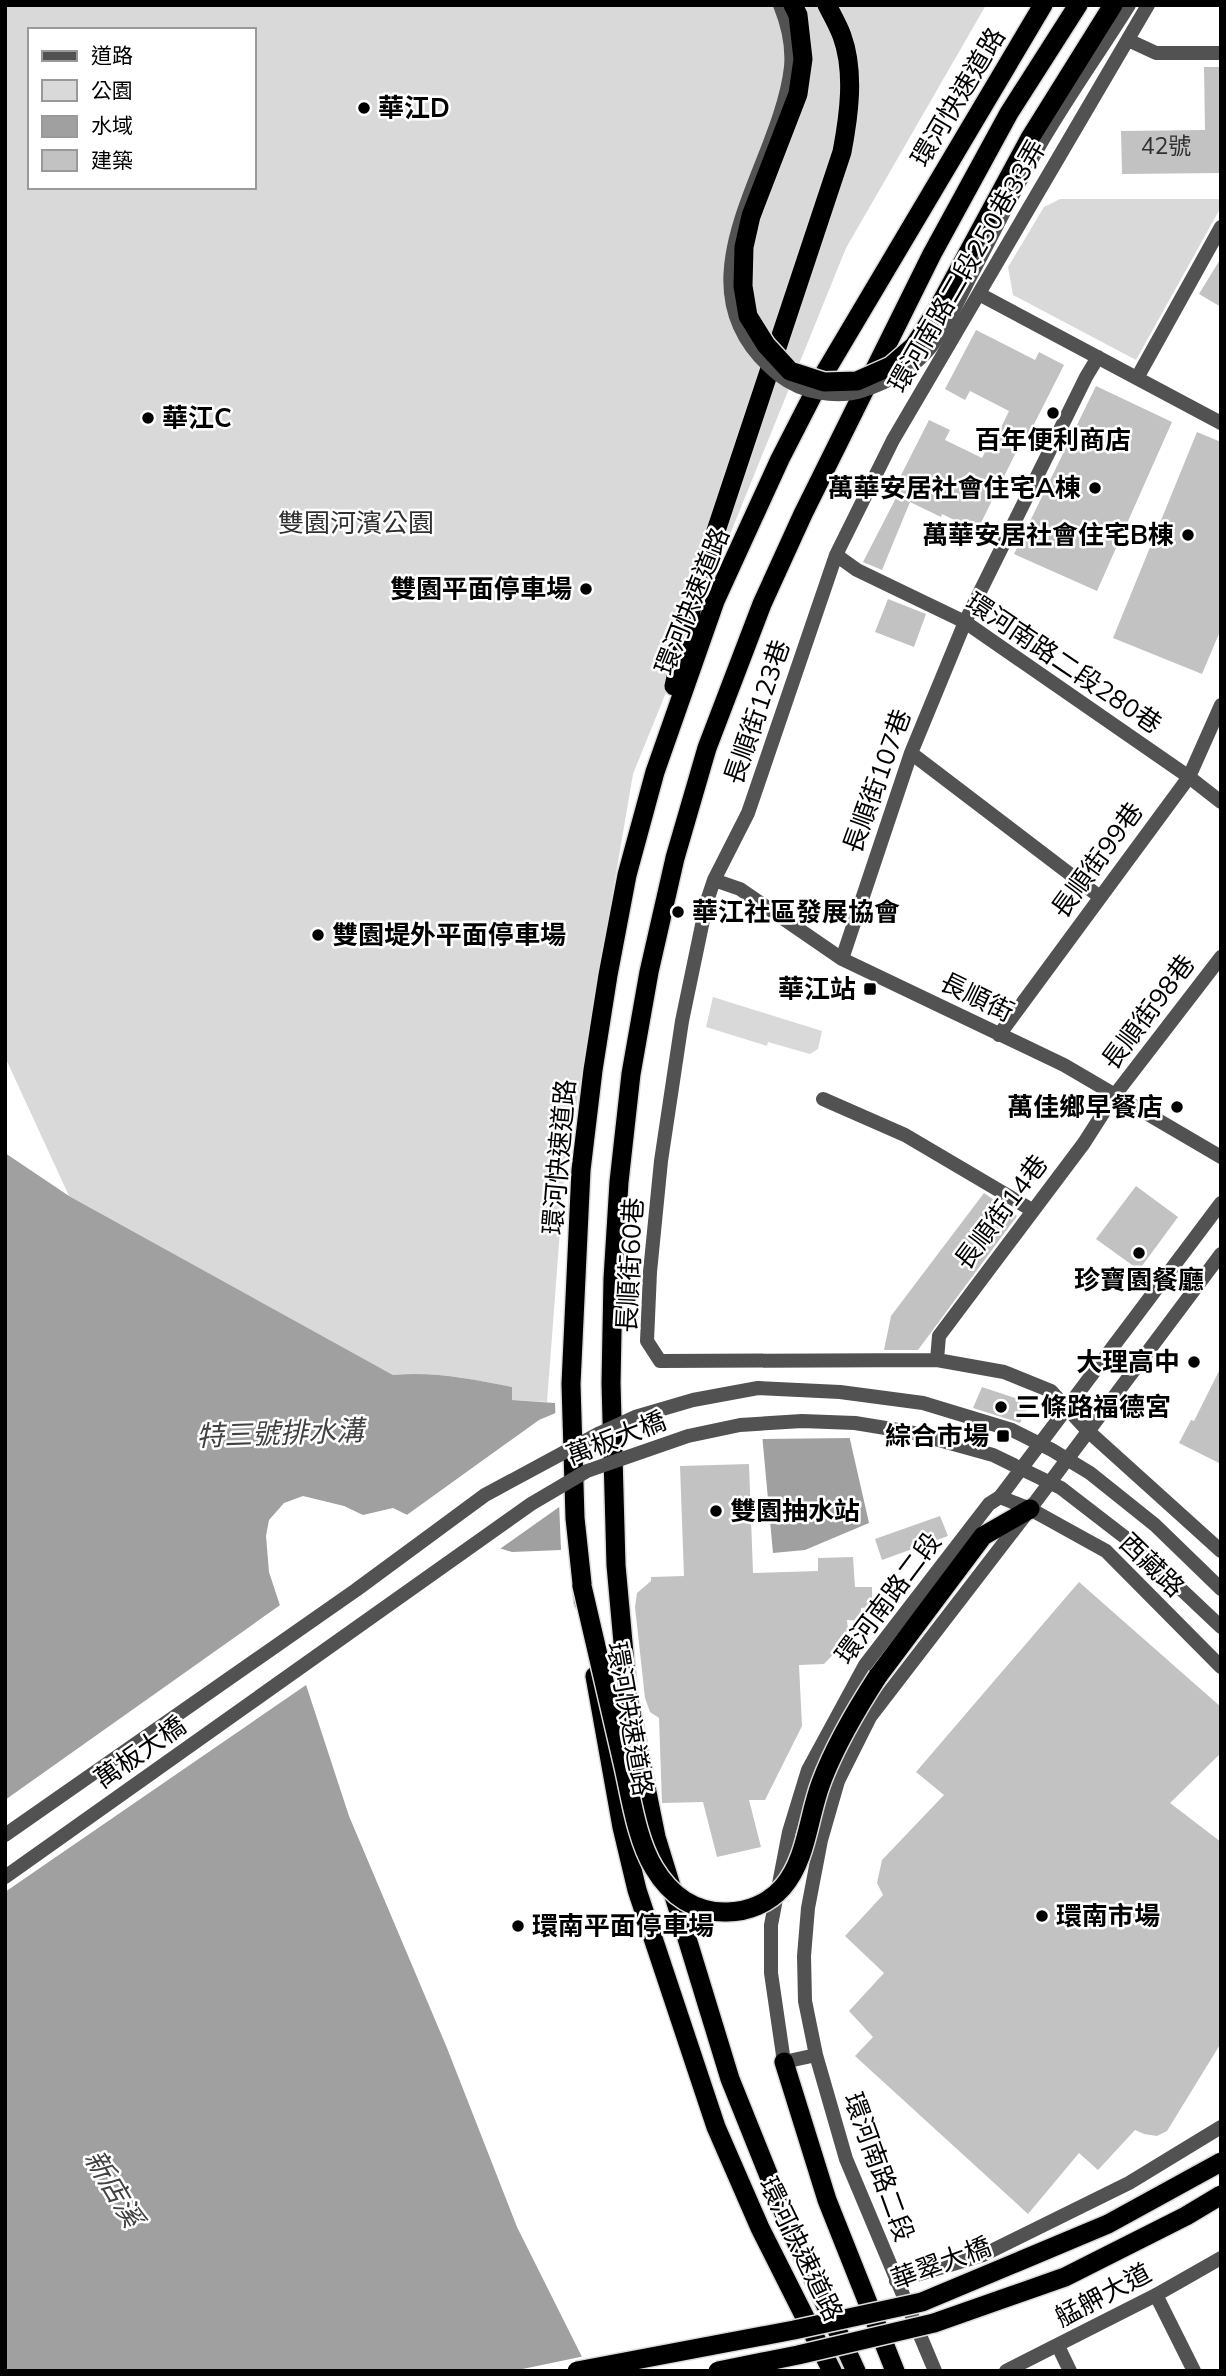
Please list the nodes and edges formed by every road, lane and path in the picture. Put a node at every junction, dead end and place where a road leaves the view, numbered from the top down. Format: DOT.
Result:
graph roads {
  1 [pos="780,5"];
  2 [pos="793,5"];
  3 [pos="827,5"];
  4 [pos="1043,5"];
  5 [pos="1078,5"];
  6 [pos="1113,5"];
  7 [pos="1129,5"];
  8 [pos="1148,5"];
  9 [pos="1128,40"];
  10 [pos="1221,53"];
  11 [pos="1221,227"];
  12 [pos="979,294"];
  13 [pos="1098,357"];
  14 [pos="1137,379"];
  15 [pos="1221,423"];
  16 [pos="836,555"];
  17 [pos="965,622"];
  18 [pos="1221,705"];
  19 [pos="911,753"];
  20 [pos="655,772"];
  21 [pos="1189,777"];
  22 [pos="1221,802"];
  23 [pos="715,880"];
  24 [pos="1100,897"];
  25 [pos="1221,957"];
  26 [pos="842,959"];
  27 [pos="999,1035"];
  28 [pos="1114,1096"];
  29 [pos="823,1099"];
  30 [pos="1221,1157"];
  31 [pos="1221,1203"];
  32 [pos="1032,1210"];
  33 [pos="1221,1254"];
  34 [pos="937,1360"];
  35 [pos="1068,1408"];
  36 [pos="1087,1431"];
  37 [pos="1000,1497"];
  38 [pos="1030,1509"];
  39 [pos="1221,1551"];
  40 [pos="582,1586"];
  41 [pos="1221,1589"];
  42 [pos="1221,1627"];
  43 [pos="1221,1667"];
  44 [pos="808,1769"];
  45 [pos="838,1781"];
  46 [pos="5,1835"];
  47 [pos="5,1877"];
  48 [pos="816,2054"];
  49 [pos="784,2062"];
  50 [pos="1221,2127"];
  51 [pos="1221,2162"];
  52 [pos="1221,2195"];
  53 [pos="1221,2258"];
  54 [pos="896,2281"];
  55 [pos="1156,2295"];
  56 [pos="1058,2346"];
  57 [pos="577,2371"];
  58 [pos="718,2371"];
  59 [pos="832,2371"];
  60 [pos="856,2371"];
  61 [pos="895,2371"];
  62 [pos="935,2371"];
  63 [pos="1006,2371"];
  64 [pos="1070,2371"];
  65 [pos="1194,2371"];
  1 -- 7 [label="street, bridge"];
  2 -- 6 [label="highway, bridge"];
  3 -- 20 [label="highway, bridge"];
  4 -- 20 [label="highway, 環河快速道路, bridge"];
  5 -- 60 [label="highway, 環河快速道路, bridge"];
  8 -- 9 [label="street, 環河南路二段250巷33弄"];
  9 -- 10 [label="street"];
  9 -- 12 [label="street, 環河南路二段250巷33弄"];
  11 -- 14 [label="street"];
  12 -- 13 [label="street"];
  12 -- 16 [label="street, 環河南路二段250巷33弄"];
  13 -- 14 [label="street"];
  13 -- 17 [label="street, 長順街107巷"];
  14 -- 15 [label="street"];
  16 -- 17 [label="street, 環河南路二段280巷"];
  16 -- 23 [label="street, 長順街123巷"];
  17 -- 19 [label="street, 長順街107巷"];
  17 -- 21 [label="street, 環河南路二段280巷"];
  18 -- 21 [label="street, 長順街99巷"];
  19 -- 24 [label="street"];
  19 -- 26 [label="street, 長順街107巷"];
  20 -- 40 [label="highway, 環河快速道路, bridge"];
  21 -- 22 [label="street, 環河南路二段280巷"];
  21 -- 24 [label="street, 長順街99巷"];
  23 -- 26 [label="street, 長順街"];
  23 -- 34 [label="street, 長順街60巷"];
  24 -- 27 [label="street, 長順街99巷"];
  25 -- 28 [label="street, 長順街98巷"];
  26 -- 27 [label="street, 長順街"];
  27 -- 28 [label="street, 長順街"];
  28 -- 30 [label="street, 長順街"];
  28 -- 32 [label="street, 長順街14巷"];
  29 -- 32 [label="street"];
  31 -- 35 [label="street, 環河南路二段"];
  32 -- 34 [label="street, 長順街14巷"];
  33 -- 36 [label="street, 環河南路二段"];
  34 -- 35 [label="street, 長順街60巷"];
  35 -- 36 [label="street"];
  35 -- 37 [label="street, 環河南路二段"];
  36 -- 38 [label="street, 環河南路二段"];
  36 -- 39 [label="street"];
  37 -- 38 [label="street, 西藏路"];
  37 -- 44 [label="street, 環河南路二段"];
  38 -- 40 [label="highway, bridge"];
  38 -- 43 [label="street, 西藏路"];
  38 -- 45 [label="street, 環河南路二段"];
  40 -- 59 [label="highway, 環河快速道路, bridge"];
  41 -- 46 [label="street, 萬板大橋, bridge"];
  42 -- 47 [label="street, 萬板大橋, bridge"];
  44 -- 45 [label="street"];
  44 -- 49 [label="street, 環河南路二段"];
  45 -- 48 [label="street, 環河南路二段"];
  48 -- 49 [label="street"];
  48 -- 54 [label="street, 環河南路二段"];
  49 -- 61 [label="highway"];
  50 -- 54 [label="street"];
  51 -- 57 [label="highway, 華翠大橋, bridge"];
  52 -- 58 [label="highway, 華翠大橋, bridge"];
  53 -- 55 [label="street, 艋舺大道"];
  54 -- 62 [label="street, 環河南路二段"];
  55 -- 56 [label="street, 艋舺大道"];
  55 -- 65 [label="street"];
  56 -- 63 [label="street, 艋舺大道"];
  56 -- 64 [label="street"];
}
